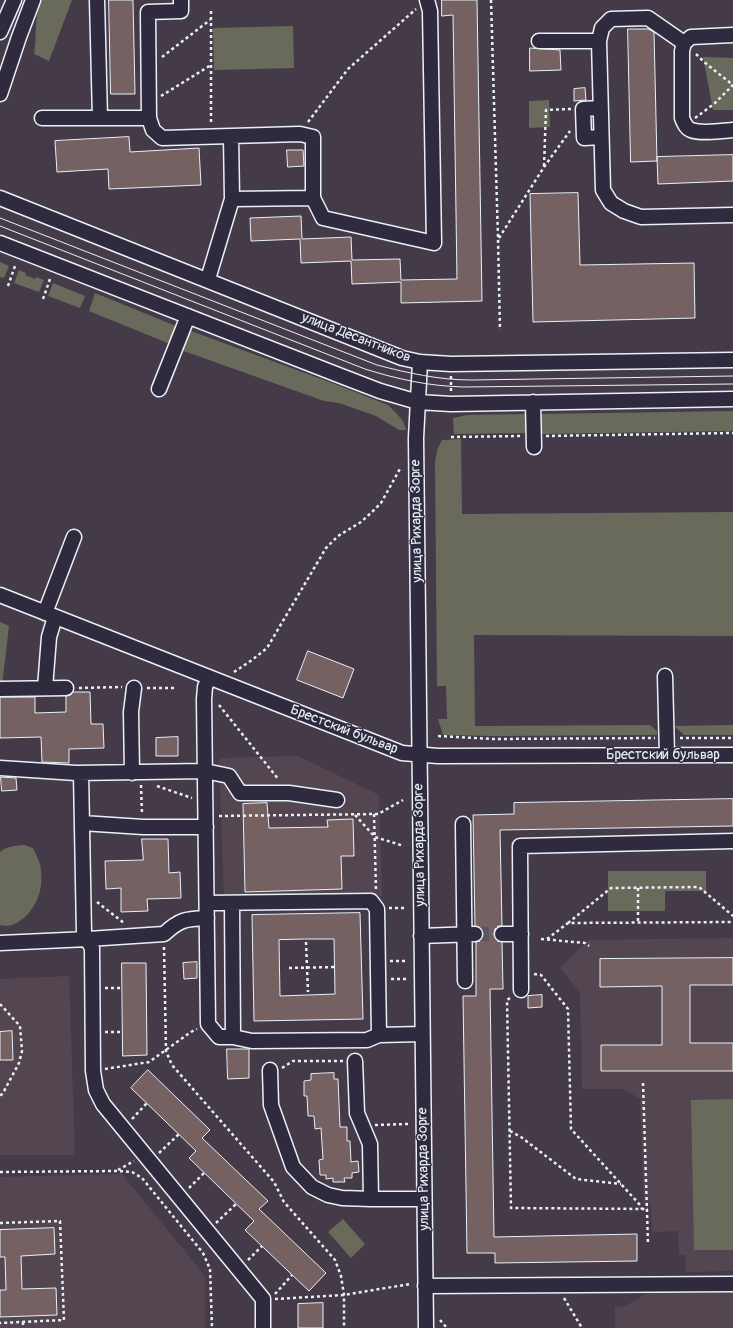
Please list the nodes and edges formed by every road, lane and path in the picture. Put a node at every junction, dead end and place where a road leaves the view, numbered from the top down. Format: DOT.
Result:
graph roads {
  1 [pos="14,0"];
  2 [pos="33,0"];
  3 [pos="97,0"];
  4 [pos="181,0"];
  5 [pos="492,0"];
  6 [pos="424,3"];
  7 [pos="211,10"];
  8 [pos="211,20"];
  9 [pos="0,32"];
  10 [pos="733,35"];
  11 [pos="539,41"];
  12 [pos="599,41"];
  13 [pos="684,43"];
  14 [pos="157,62"];
  15 [pos="211,65"];
  16 [pos="733,85"];
  17 [pos="0,94"];
  18 [pos="158,98"];
  19 [pos="600,108"];
  20 [pos="572,109"];
  21 [pos="42,118"];
  22 [pos="100,118"];
  23 [pos="149,118"];
  24 [pos="583,124"];
  25 [pos="685,125"];
  26 [pos="733,130"];
  27 [pos="300,134"];
  28 [pos="211,136"];
  29 [pos="231,136"];
  30 [pos="601,138"];
  31 [pos="544,167"];
  32 [pos="0,198"];
  33 [pos="313,198"];
  34 [pos="232,199"];
  35 [pos="733,216"];
  36 [pos="498,238"];
  37 [pos="0,243"];
  38 [pos="15,266"];
  39 [pos="50,279"];
  40 [pos="208,280"];
  41 [pos="8,286"];
  42 [pos="43,299"];
  43 [pos="188,316"];
  44 [pos="500,330"];
  45 [pos="733,360"];
  46 [pos="420,362"];
  47 [pos="451,370"];
  48 [pos="160,389"];
  49 [pos="451,394"];
  50 [pos="733,399"];
  51 [pos="418,402"];
  52 [pos="533,402"];
  53 [pos="733,433"];
  54 [pos="521,436"];
  55 [pos="546,436"];
  56 [pos="451,437"];
  57 [pos="534,447"];
  58 [pos="401,467"];
  59 [pos="74,538"];
  60 [pos="0,595"];
  61 [pos="50,615"];
  62 [pos="234,672"];
  63 [pos="209,676"];
  64 [pos="665,676"];
  65 [pos="45,688"];
  66 [pos="66,688"];
  67 [pos="134,688"];
  68 [pos="0,689"];
  69 [pos="219,705"];
  70 [pos="438,736"];
  71 [pos="666,738"];
  72 [pos="733,738"];
  73 [pos="419,755"];
  74 [pos="667,755"];
  75 [pos="733,755"];
  76 [pos="266,763"];
  77 [pos="0,768"];
  78 [pos="205,771"];
  79 [pos="81,773"];
  80 [pos="138,775"];
  81 [pos="193,798"];
  82 [pos="337,800"];
  83 [pos="403,800"];
  84 [pos="355,814"];
  85 [pos="374,814"];
  86 [pos="206,821"];
  87 [pos="82,823"];
  88 [pos="463,824"];
  89 [pos="143,827"];
  90 [pos="375,837"];
  91 [pos="733,841"];
  92 [pos="404,846"];
  93 [pos="638,888"];
  94 [pos="93,899"];
  95 [pos="371,901"];
  96 [pos="207,903"];
  97 [pos="232,903"];
  98 [pos="397,908"];
  99 [pos="405,908"];
  100 [pos="733,916"];
  101 [pos="207,918"];
  102 [pos="733,922"];
  103 [pos="568,923"];
  104 [pos="638,923"];
  105 [pos="127,925"];
  106 [pos="164,934"];
  107 [pos="470,934"];
  108 [pos="502,934"];
  109 [pos="521,934"];
  110 [pos="421,936"];
  111 [pos="541,939"];
  112 [pos="547,939"];
  113 [pos="88,940"];
  114 [pos="306,942"];
  115 [pos="0,943"];
  116 [pos="589,946"];
  117 [pos="400,961"];
  118 [pos="406,961"];
  119 [pos="307,967"];
  120 [pos="335,967"];
  121 [pos="289,968"];
  122 [pos="521,972"];
  123 [pos="401,979"];
  124 [pos="406,979"];
  125 [pos="466,981"];
  126 [pos="521,990"];
  127 [pos="308,992"];
  128 [pos="0,1004"];
  129 [pos="208,1024"];
  130 [pos="422,1034"];
  131 [pos="379,1035"];
  132 [pos="233,1037"];
  133 [pos="166,1051"];
  134 [pos="355,1061"];
  135 [pos="270,1070"];
  136 [pos="93,1071"];
  137 [pos="643,1083"];
  138 [pos="0,1096"];
  139 [pos="147,1103"];
  140 [pos="408,1124"];
  141 [pos="362,1125"];
  142 [pos="123,1129"];
  143 [pos="510,1131"];
  144 [pos="179,1134"];
  145 [pos="147,1158"];
  146 [pos="118,1170"];
  147 [pos="0,1172"];
  148 [pos="204,1173"];
  149 [pos="621,1184"];
  150 [pos="180,1198"];
  151 [pos="424,1198"];
  152 [pos="371,1199"];
  153 [pos="236,1204"];
  154 [pos="642,1209"];
  155 [pos="648,1209"];
  156 [pos="0,1223"];
  157 [pos="207,1231"];
  158 [pos="648,1244"];
  159 [pos="262,1246"];
  160 [pos="239,1270"];
  161 [pos="292,1275"];
  162 [pos="410,1284"];
  163 [pos="733,1284"];
  164 [pos="425,1286"];
  165 [pos="344,1294"];
  166 [pos="563,1296"];
  167 [pos="440,1320"];
  168 [pos="23,1322"];
  169 [pos="0,1323"];
  170 [pos="23,1328"];
  171 [pos="212,1328"];
  172 [pos="263,1328"];
  173 [pos="344,1328"];
  174 [pos="426,1328"];
  175 [pos="447,1328"];
  176 [pos="582,1328"];
  1 -- 9 [label="street"];
  2 -- 17 [label="street"];
  3 -- 22 [label="street"];
  4 -- 23 [label="street"];
  5 -- 36 [label="path"];
  6 -- 27 [label="path"];
  6 -- 33 [label="street"];
  7 -- 8 [label="path"];
  8 -- 14 [label="path"];
  8 -- 15 [label="path"];
  10 -- 13 [label="street"];
  11 -- 12 [label="street"];
  12 -- 13 [label="street"];
  12 -- 19 [label="street"];
  13 -- 16 [label="path"];
  13 -- 25 [label="street"];
  15 -- 18 [label="path"];
  15 -- 28 [label="path"];
  16 -- 25 [label="path"];
  19 -- 24 [label="street"];
  19 -- 30 [label="street"];
  20 -- 31 [label="path"];
  21 -- 22 [label="street"];
  22 -- 23 [label="street"];
  23 -- 28 [label="street"];
  24 -- 30 [label="street"];
  24 -- 31 [label="path"];
  25 -- 26 [label="street"];
  27 -- 29 [label="street"];
  27 -- 33 [label="street"];
  28 -- 29 [label="street"];
  29 -- 34 [label="street"];
  30 -- 35 [label="street"];
  31 -- 36 [label="path"];
  32 -- 40 [label="street, улица Десантников"];
  33 -- 34 [label="street"];
  34 -- 40 [label="street"];
  36 -- 44 [label="path"];
  37 -- 43 [label="street"];
  38 -- 41 [label="path"];
  39 -- 42 [label="path"];
  40 -- 46 [label="street, улица Десантников"];
  43 -- 48 [label="street"];
  43 -- 51 [label="street"];
  45 -- 46 [label="street, улица Десантников"];
  46 -- 51 [label="street, улица Рихарда Зорге"];
  47 -- 49 [label="path"];
  50 -- 52 [label="street"];
  51 -- 52 [label="street"];
  51 -- 73 [label="street, улица Рихарда Зорге"];
  52 -- 57 [label="street"];
  53 -- 55 [label="path"];
  54 -- 56 [label="path"];
  58 -- 62 [label="path"];
  59 -- 61 [label="street"];
  60 -- 61 [label="street, Брестский бульвар"];
  61 -- 63 [label="street, Брестский бульвар"];
  61 -- 65 [label="street"];
  63 -- 73 [label="street, Брестский бульвар"];
  63 -- 78 [label="street"];
  64 -- 71 [label="street"];
  65 -- 66 [label="street"];
  65 -- 68 [label="street"];
  67 -- 80 [label="street"];
  69 -- 76 [label="path"];
  70 -- 71 [label="path"];
  71 -- 72 [label="path"];
  71 -- 74 [label="street"];
  73 -- 74 [label="street, Брестский бульвар"];
  73 -- 110 [label="street, улица Рихарда Зорге"];
  74 -- 75 [label="street, Брестский бульвар"];
  77 -- 79 [label="street"];
  78 -- 80 [label="street"];
  78 -- 82 [label="street"];
  78 -- 86 [label="street"];
  79 -- 80 [label="street"];
  79 -- 87 [label="street"];
  80 -- 81 [label="path"];
  80 -- 89 [label="path"];
  83 -- 85 [label="path"];
  84 -- 85 [label="path"];
  84 -- 86 [label="path"];
  84 -- 90 [label="path"];
  85 -- 90 [label="path"];
  86 -- 89 [label="street"];
  86 -- 96 [label="street"];
  87 -- 89 [label="street"];
  87 -- 113 [label="street"];
  88 -- 107 [label="street"];
  90 -- 92 [label="path"];
  90 -- 95 [label="path"];
  91 -- 109 [label="street"];
  93 -- 100 [label="path"];
  93 -- 103 [label="path"];
  93 -- 104 [label="path"];
  94 -- 105 [label="path"];
  95 -- 97 [label="street"];
  95 -- 131 [label="street"];
  96 -- 97 [label="street"];
  96 -- 101 [label="street"];
  97 -- 132 [label="street"];
  98 -- 99 [label="path"];
  101 -- 106 [label="street"];
  101 -- 129 [label="street"];
  102 -- 104 [label="path"];
  103 -- 104 [label="path"];
  103 -- 112 [label="path"];
  106 -- 113 [label="street"];
  106 -- 133 [label="path"];
  107 -- 110 [label="street"];
  107 -- 125 [label="street"];
  108 -- 109 [label="street"];
  109 -- 122 [label="street"];
  110 -- 130 [label="street, улица Рихарда Зорге"];
  111 -- 112 [label="path"];
  112 -- 116 [label="path"];
  113 -- 115 [label="street"];
  113 -- 136 [label="street"];
  114 -- 119 [label="path"];
  117 -- 118 [label="path"];
  119 -- 120 [label="path"];
  119 -- 121 [label="path"];
  119 -- 127 [label="path"];
  122 -- 126 [label="street"];
  122 -- 149 [label="path"];
  123 -- 124 [label="path"];
  126 -- 143 [label="path"];
  128 -- 138 [label="path"];
  129 -- 132 [label="street"];
  129 -- 133 [label="path"];
  130 -- 131 [label="street"];
  130 -- 151 [label="street, улица Рихарда Зорге"];
  131 -- 132 [label="street"];
  133 -- 136 [label="path"];
  133 -- 165 [label="path"];
  134 -- 135 [label="path"];
  134 -- 141 [label="street"];
  135 -- 152 [label="street"];
  136 -- 142 [label="street"];
  137 -- 155 [label="path"];
  139 -- 142 [label="path"];
  140 -- 141 [label="path"];
  141 -- 152 [label="street"];
  142 -- 145 [label="street"];
  143 -- 149 [label="path"];
  143 -- 154 [label="path"];
  144 -- 145 [label="path"];
  145 -- 146 [label="path"];
  145 -- 150 [label="street"];
  146 -- 147 [label="path"];
  146 -- 171 [label="path"];
  148 -- 150 [label="path"];
  149 -- 154 [label="path"];
  150 -- 157 [label="street"];
  151 -- 152 [label="street"];
  151 -- 164 [label="street, улица Рихарда Зорге"];
  153 -- 157 [label="path"];
  154 -- 155 [label="path"];
  155 -- 158 [label="path"];
  156 -- 168 [label="path"];
  157 -- 160 [label="street"];
  159 -- 160 [label="path"];
  160 -- 172 [label="street"];
  161 -- 165 [label="path"];
  162 -- 165 [label="path"];
  163 -- 164 [label="street"];
  164 -- 174 [label="street, улица Рихарда Зорге"];
  165 -- 173 [label="path"];
  166 -- 176 [label="path"];
  167 -- 175 [label="path"];
  168 -- 169 [label="path"];
  168 -- 170 [label="path"];
}
